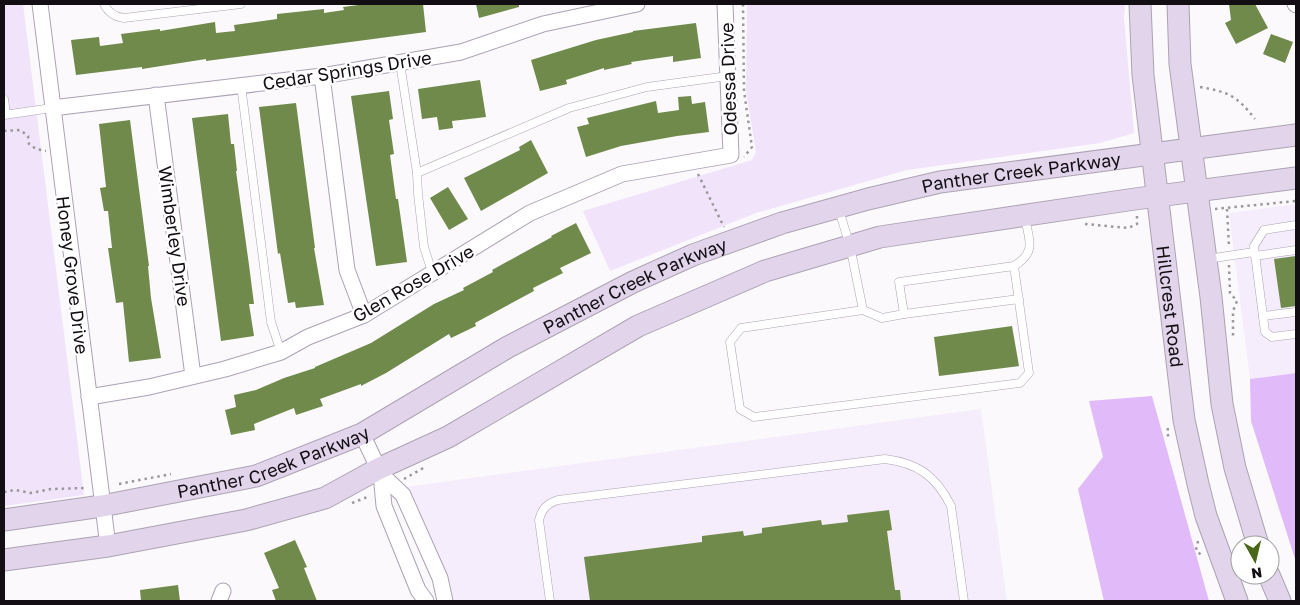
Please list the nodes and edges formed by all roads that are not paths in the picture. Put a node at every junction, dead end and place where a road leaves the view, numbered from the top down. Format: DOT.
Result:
graph roads {
  1 [pos="40,4"];
  2 [pos="104,4"];
  3 [pos="241,4"];
  4 [pos="637,4"];
  5 [pos="725,4"];
  6 [pos="1140,4"];
  7 [pos="1178,4"];
  8 [pos="400,63"];
  9 [pos="322,76"];
  10 [pos="728,76"];
  11 [pos="241,85"];
  12 [pos="156,95"];
  13 [pos="4,99"];
  14 [pos="52,108"];
  15 [pos="5,114"];
  16 [pos="1296,135"];
  17 [pos="1191,149"];
  18 [pos="1153,154"];
  19 [pos="731,155"];
  20 [pos="417,173"];
  21 [pos="1296,178"];
  22 [pos="1197,190"];
  23 [pos="1158,196"];
  24 [pos="839,208"];
  25 [pos="1025,216"];
  26 [pos="1296,225"];
  27 [pos="850,246"];
  28 [pos="1296,250"];
  29 [pos="1255,254"];
  30 [pos="1206,259"];
  31 [pos="1014,266"];
  32 [pos="432,272"];
  33 [pos="1019,299"];
  34 [pos="863,310"];
  35 [pos="1296,312"];
  36 [pos="904,314"];
  37 [pos="364,315"];
  38 [pos="1263,316"];
  39 [pos="1296,334"];
  40 [pos="281,352"];
  41 [pos="193,376"];
  42 [pos="89,396"];
  43 [pos="362,434"];
  44 [pos="379,471"];
  45 [pos="387,487"];
  46 [pos="102,506"];
  47 [pos="4,520"];
  48 [pos="1260,535"];
  49 [pos="108,546"];
  50 [pos="4,560"];
  51 [pos="1277,585"];
  52 [pos="426,601"];
  53 [pos="446,601"];
  54 [pos="550,601"];
  55 [pos="964,601"];
  56 [pos="1237,601"];
  57 [pos="1280,601"];
  1 -- 14 [label="street, Honey Grove Drive"];
  2 -- 3 [label="lane"];
  4 -- 8 [label="street, Cedar Springs Drive"];
  5 -- 10 [label="street, Odessa Drive"];
  6 -- 18 [label="main road, Hillcrest Road"];
  7 -- 17 [label="main road"];
  8 -- 9 [label="street, Cedar Springs Drive"];
  8 -- 20 [label="lane"];
  9 -- 11 [label="street, Cedar Springs Drive"];
  9 -- 37 [label="street"];
  10 -- 19 [label="street, Odessa Drive"];
  10 -- 20 [label="lane"];
  11 -- 12 [label="street, Cedar Springs Drive"];
  11 -- 40 [label="lane"];
  12 -- 14 [label="street, Cedar Springs Drive"];
  12 -- 41 [label="street, Wimberley Drive"];
  13 -- 15 [label="lane"];
  14 -- 15 [label="lane"];
  14 -- 42 [label="street, Honey Grove Drive"];
  16 -- 17 [label="main road, Panther Creek Parkway"];
  17 -- 18 [label="main road, Panther Creek Parkway"];
  17 -- 22 [label="main road"];
  18 -- 23 [label="main road, Hillcrest Road"];
  18 -- 24 [label="main road, Panther Creek Parkway"];
  19 -- 32 [label="street, Glen Rose Drive"];
  20 -- 32 [label="lane"];
  21 -- 22 [label="main road"];
  22 -- 23 [label="main road"];
  22 -- 30 [label="main road"];
  23 -- 25 [label="main road"];
  23 -- 56 [label="main road, Hillcrest Road"];
  24 -- 27 [label="lane"];
  24 -- 43 [label="main road, Panther Creek Parkway"];
  25 -- 27 [label="main road"];
  25 -- 31 [label="lane"];
  26 -- 29 [label="lane"];
  27 -- 34 [label="lane"];
  27 -- 44 [label="main road"];
  28 -- 29 [label="lane"];
  29 -- 30 [label="lane"];
  29 -- 38 [label="lane"];
  30 -- 48 [label="main road"];
  31 -- 33 [label="lane"];
  31 -- 36 [label="lane"];
  32 -- 37 [label="street, Glen Rose Drive"];
  33 -- 34 [label="lane"];
  33 -- 36 [label="lane"];
  34 -- 36 [label="lane"];
  35 -- 38 [label="lane"];
  37 -- 40 [label="street, Glen Rose Drive"];
  38 -- 39 [label="lane"];
  40 -- 41 [label="street, Glen Rose Drive"];
  41 -- 42 [label="street, Glen Rose Drive"];
  42 -- 46 [label="street, Honey Grove Drive"];
  43 -- 44 [label="street"];
  43 -- 46 [label="main road, Panther Creek Parkway"];
  44 -- 45 [label="street"];
  44 -- 49 [label="main road"];
  45 -- 52 [label="street"];
  45 -- 53 [label="street"];
  46 -- 47 [label="main road, Panther Creek Parkway"];
  46 -- 49 [label="street, Honey Grove Drive"];
  49 -- 50 [label="main road"];
  51 -- 57 [label="main road"];
  54 -- 55 [label="lane"];
}
